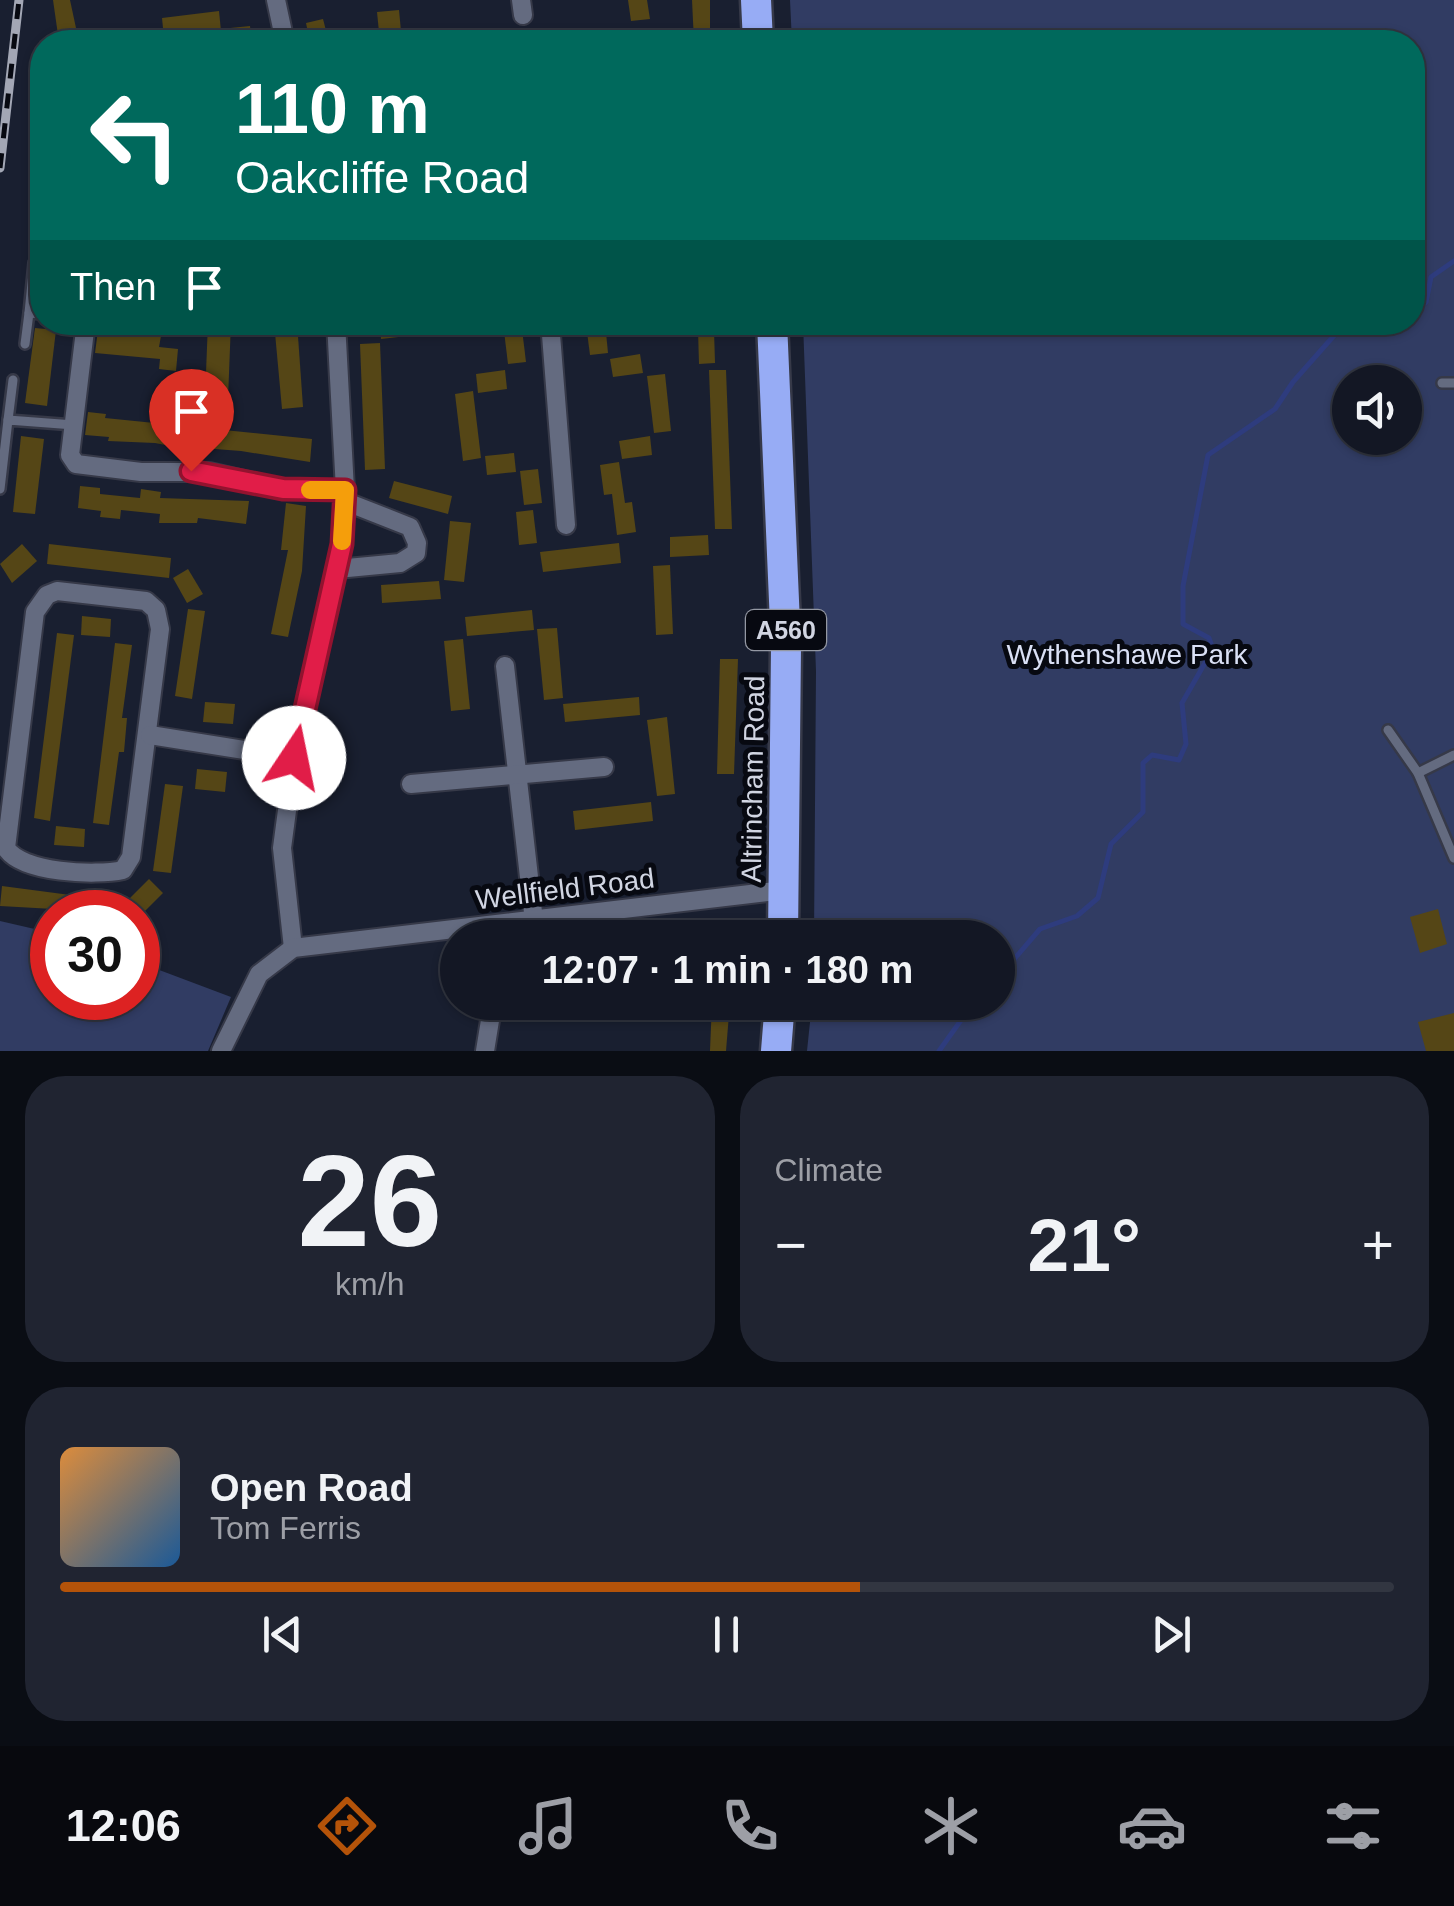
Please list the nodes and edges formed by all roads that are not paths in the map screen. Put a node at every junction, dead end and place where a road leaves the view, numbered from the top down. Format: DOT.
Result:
graph roads {
  1 [pos="276,0"];
  2 [pos="756,0"];
  3 [pos="283,30"];
  4 [pos="757,30"];
  5 [pos="30,303"];
  6 [pos="29,313"];
  7 [pos="84,335"];
  8 [pos="337,335"];
  9 [pos="551,335"];
  10 [pos="773,335"];
  11 [pos="24,344"];
  12 [pos="13,380"];
  13 [pos="1442,383"];
  14 [pos="1454,383"];
  15 [pos="8,420"];
  16 [pos="74,425"];
  17 [pos="0,489"];
  18 [pos="345,496"];
  19 [pos="566,525"];
  20 [pos="336,569"];
  21 [pos="505,666"];
  22 [pos="1388,730"];
  23 [pos="150,735"];
  24 [pos="1454,755"];
  25 [pos="294,758"];
  26 [pos="604,767"];
  27 [pos="1418,773"];
  28 [pos="517,775"];
  29 [pos="411,784"];
  30 [pos="1454,858"];
  31 [pos="784,890"];
  32 [pos="534,920"];
  33 [pos="783,920"];
  34 [pos="440,936"];
  35 [pos="293,948"];
  36 [pos="491,1020"];
  37 [pos="779,1020"];
  38 [pos="221,1051"];
  39 [pos="485,1051"];
  40 [pos="776,1051"];
  1 -- 3 [label="street"];
  2 -- 4 [label="highway"];
  5 -- 6 [label="lane"];
  6 -- 11 [label="lane"];
  7 -- 16 [label="street"];
  8 -- 18 [label="street"];
  9 -- 19 [label="street"];
  10 -- 31 [label="highway, Altrincham Road / A560"];
  12 -- 15 [label="lane"];
  13 -- 14 [label="lane"];
  15 -- 16 [label="lane"];
  15 -- 17 [label="lane"];
  16 -- 18 [label="street"];
  18 -- 20 [label="street"];
  18 -- 20 [label="street"];
  20 -- 25 [label="street"];
  21 -- 28 [label="street"];
  22 -- 27 [label="lane"];
  23 -- 23 [label="street"];
  23 -- 25 [label="street"];
  24 -- 27 [label="lane"];
  25 -- 35 [label="street"];
  26 -- 28 [label="street"];
  27 -- 30 [label="lane"];
  28 -- 29 [label="street"];
  28 -- 32 [label="street"];
  31 -- 32 [label="street, Wellfield Road"];
  31 -- 33 [label="highway, Altrincham Road / A560"];
  34 -- 35 [label="street, Wellfield Road"];
  35 -- 38 [label="street"];
  36 -- 39 [label="street"];
  37 -- 40 [label="highway"];
}
